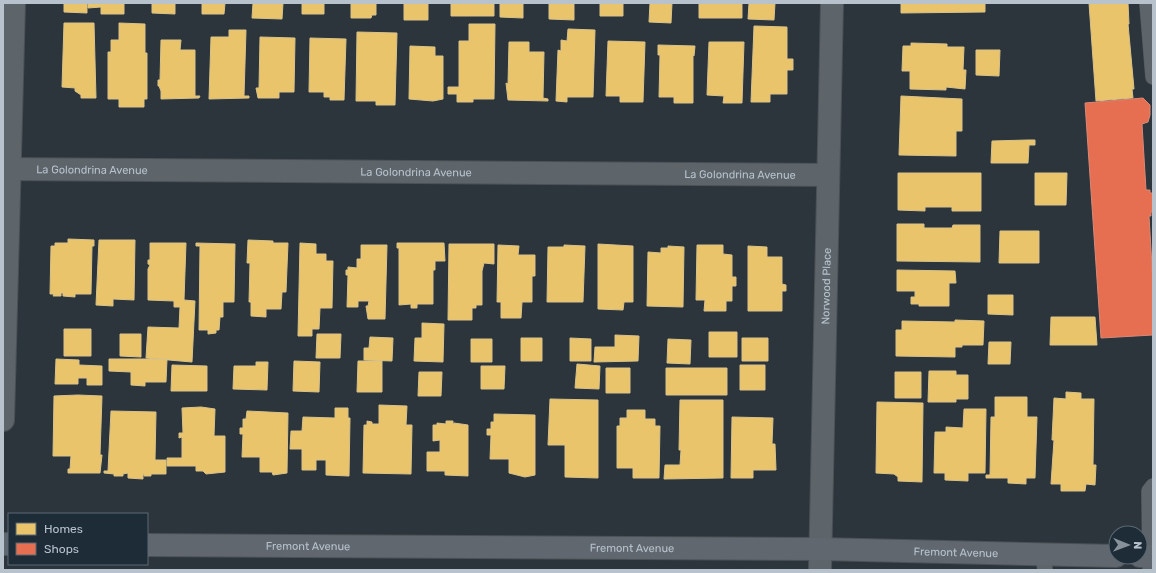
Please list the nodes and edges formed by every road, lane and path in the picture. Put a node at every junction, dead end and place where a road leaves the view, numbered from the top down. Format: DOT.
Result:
graph roads {
  1 [pos="14,3"];
  2 [pos="832,3"];
  3 [pos="1147,3"];
  4 [pos="1153,77"];
  5 [pos="6,169"];
  6 [pos="828,175"];
  7 [pos="3,420"];
  8 [pos="1153,486"];
  9 [pos="148,545"];
  10 [pos="820,549"];
  11 [pos="1108,557"];
  12 [pos="1148,560"];
  13 [pos="1044,562"];
  14 [pos="820,570"];
  1 -- 5 [label="street"];
  2 -- 6 [label="street, Norwood Place"];
  3 -- 4 [label="lane"];
  5 -- 6 [label="street, La Golondrina Avenue"];
  5 -- 7 [label="street"];
  6 -- 10 [label="street, Norwood Place"];
  8 -- 12 [label="lane"];
  9 -- 10 [label="main road, Fremont Avenue"];
  10 -- 13 [label="main road, Fremont Avenue"];
  10 -- 14 [label="street, Norwood Place"];
  11 -- 13 [label="main road, Fremont Avenue"];
}
